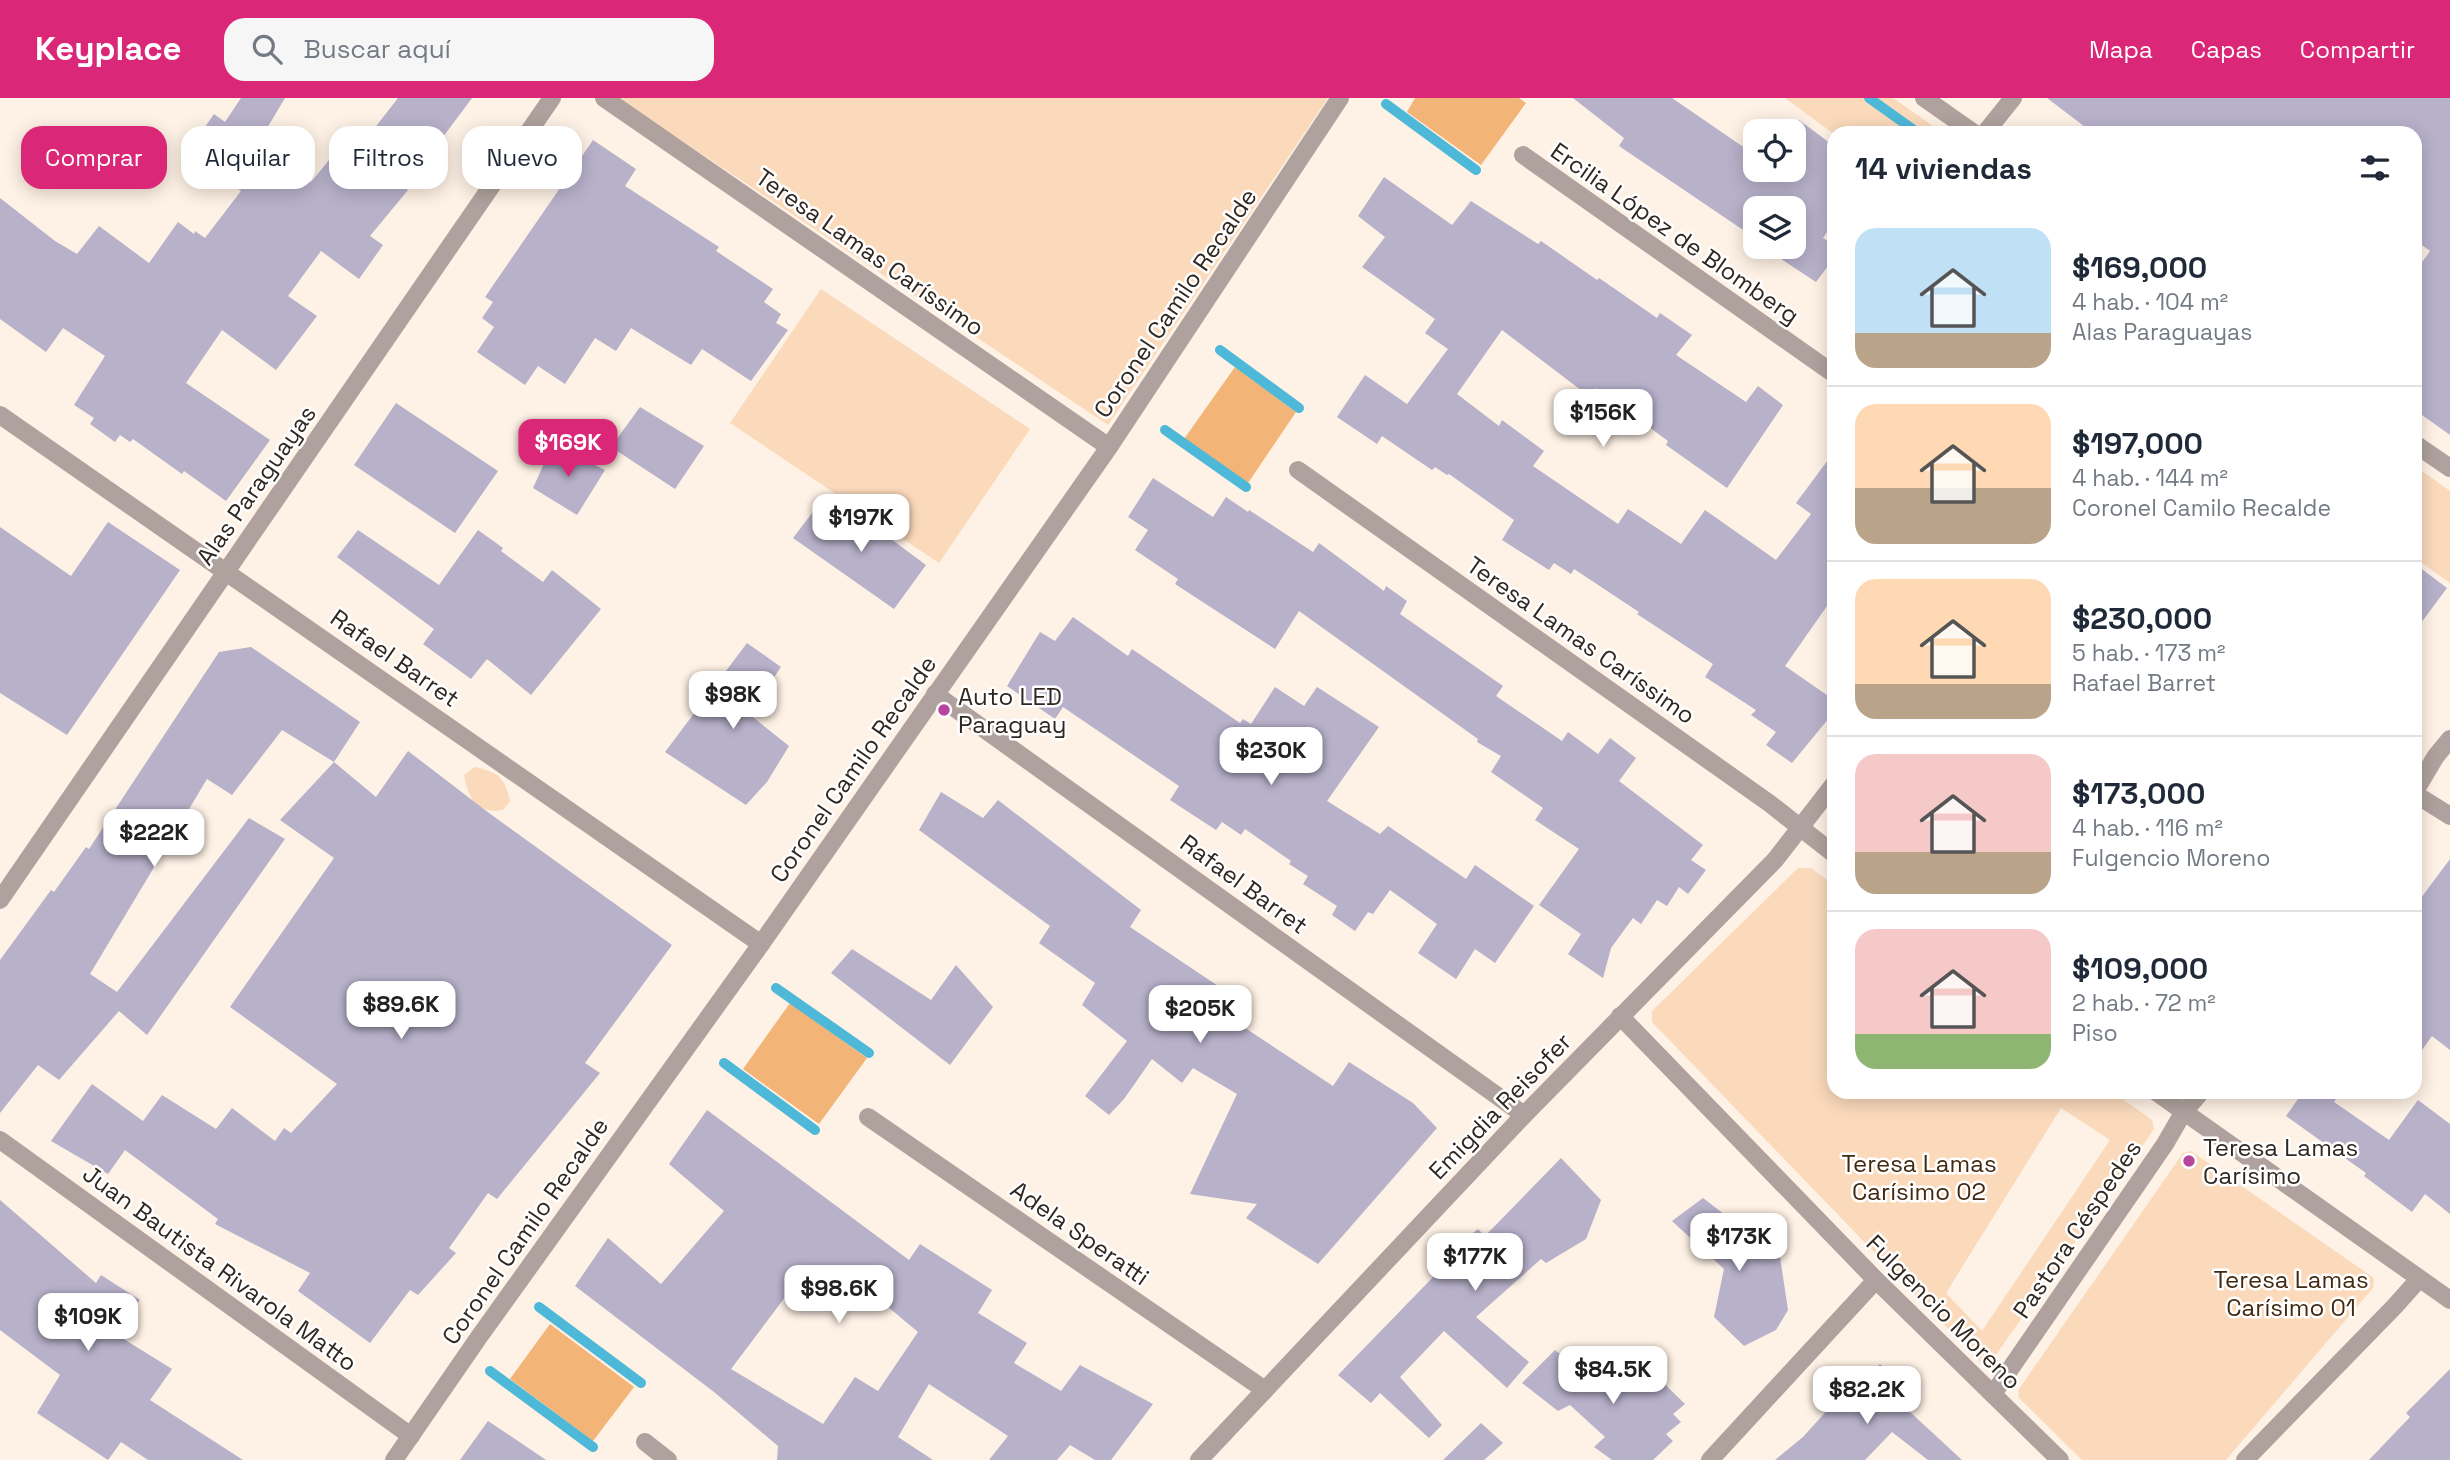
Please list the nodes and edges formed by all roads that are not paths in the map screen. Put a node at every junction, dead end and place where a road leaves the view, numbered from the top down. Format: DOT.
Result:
graph roads {
  1 [pos="552,98"];
  2 [pos="604,98"];
  3 [pos="1340,98"];
  4 [pos="1924,98"];
  5 [pos="2013,98"];
  6 [pos="1964,126"];
  7 [pos="1991,126"];
  8 [pos="1523,155"];
  9 [pos="1827,369"];
  10 [pos="0,415"];
  11 [pos="1109,447"];
  12 [pos="2422,449"];
  13 [pos="2450,468"];
  14 [pos="1298,470"];
  15 [pos="226,570"];
  16 [pos="935,694"];
  17 [pos="2450,739"];
  18 [pos="2422,781"];
  19 [pos="1827,793"];
  20 [pos="2422,798"];
  21 [pos="2450,816"];
  22 [pos="1800,828"];
  23 [pos="1827,849"];
  24 [pos="0,900"];
  25 [pos="761,944"];
  26 [pos="1620,1016"];
  27 [pos="2164,1099"];
  28 [pos="2195,1099"];
  29 [pos="2183,1113"];
  30 [pos="1524,1115"];
  31 [pos="868,1117"];
  32 [pos="0,1140"];
  33 [pos="2418,1279"];
  34 [pos="1877,1280"];
  35 [pos="2450,1300"];
  36 [pos="1265,1390"];
  37 [pos="1993,1394"];
  38 [pos="411,1436"];
  39 [pos="645,1442"];
  40 [pos="394,1460"];
  41 [pos="668,1460"];
  42 [pos="1199,1460"];
  43 [pos="1710,1460"];
  44 [pos="2060,1460"];
  45 [pos="2245,1460"];
  1 -- 15 [label="street, Alas Paraguayas"];
  2 -- 11 [label="street, Teresa Lamas Caríssimo"];
  3 -- 11 [label="street, Coronel Camilo Recalde"];
  4 -- 6 [label="street"];
  5 -- 7 [label="street"];
  8 -- 9 [label="street, Ercilia López de Blomberg"];
  10 -- 15 [label="street, Rafael Barret"];
  11 -- 16 [label="street, Coronel Camilo Recalde"];
  12 -- 13 [label="street"];
  14 -- 22 [label="street, Teresa Lamas Caríssimo"];
  15 -- 24 [label="street, Alas Paraguayas"];
  15 -- 25 [label="street, Rafael Barret"];
  16 -- 25 [label="street, Coronel Camilo Recalde"];
  16 -- 30 [label="street, Rafael Barret"];
  17 -- 18 [label="street"];
  19 -- 22 [label="street, Emigdia Reisofer"];
  20 -- 21 [label="street"];
  22 -- 23 [label="street, Teresa Lamas Caríssimo"];
  22 -- 26 [label="street, Emigdia Reisofer"];
  25 -- 38 [label="street, Coronel Camilo Recalde"];
  26 -- 30 [label="street, Emigdia Reisofer"];
  26 -- 34 [label="street, Fulgencio Moreno"];
  27 -- 29 [label="street"];
  28 -- 29 [label="street, Pastora Céspedes"];
  29 -- 33 [label="street"];
  29 -- 37 [label="street, Pastora Céspedes"];
  30 -- 36 [label="street, Emigdia Reisofer"];
  31 -- 36 [label="street, Adela Speratti"];
  32 -- 38 [label="street, Juan Bautista Rivarola Matto"];
  33 -- 35 [label="street"];
  33 -- 45 [label="street"];
  34 -- 37 [label="street, Fulgencio Moreno"];
  34 -- 43 [label="street"];
  36 -- 42 [label="street, Emigdia Reisofer"];
  37 -- 44 [label="street, Fulgencio Moreno"];
  38 -- 40 [label="street, Coronel Camilo Recalde"];
  39 -- 41 [label="street"];
}
